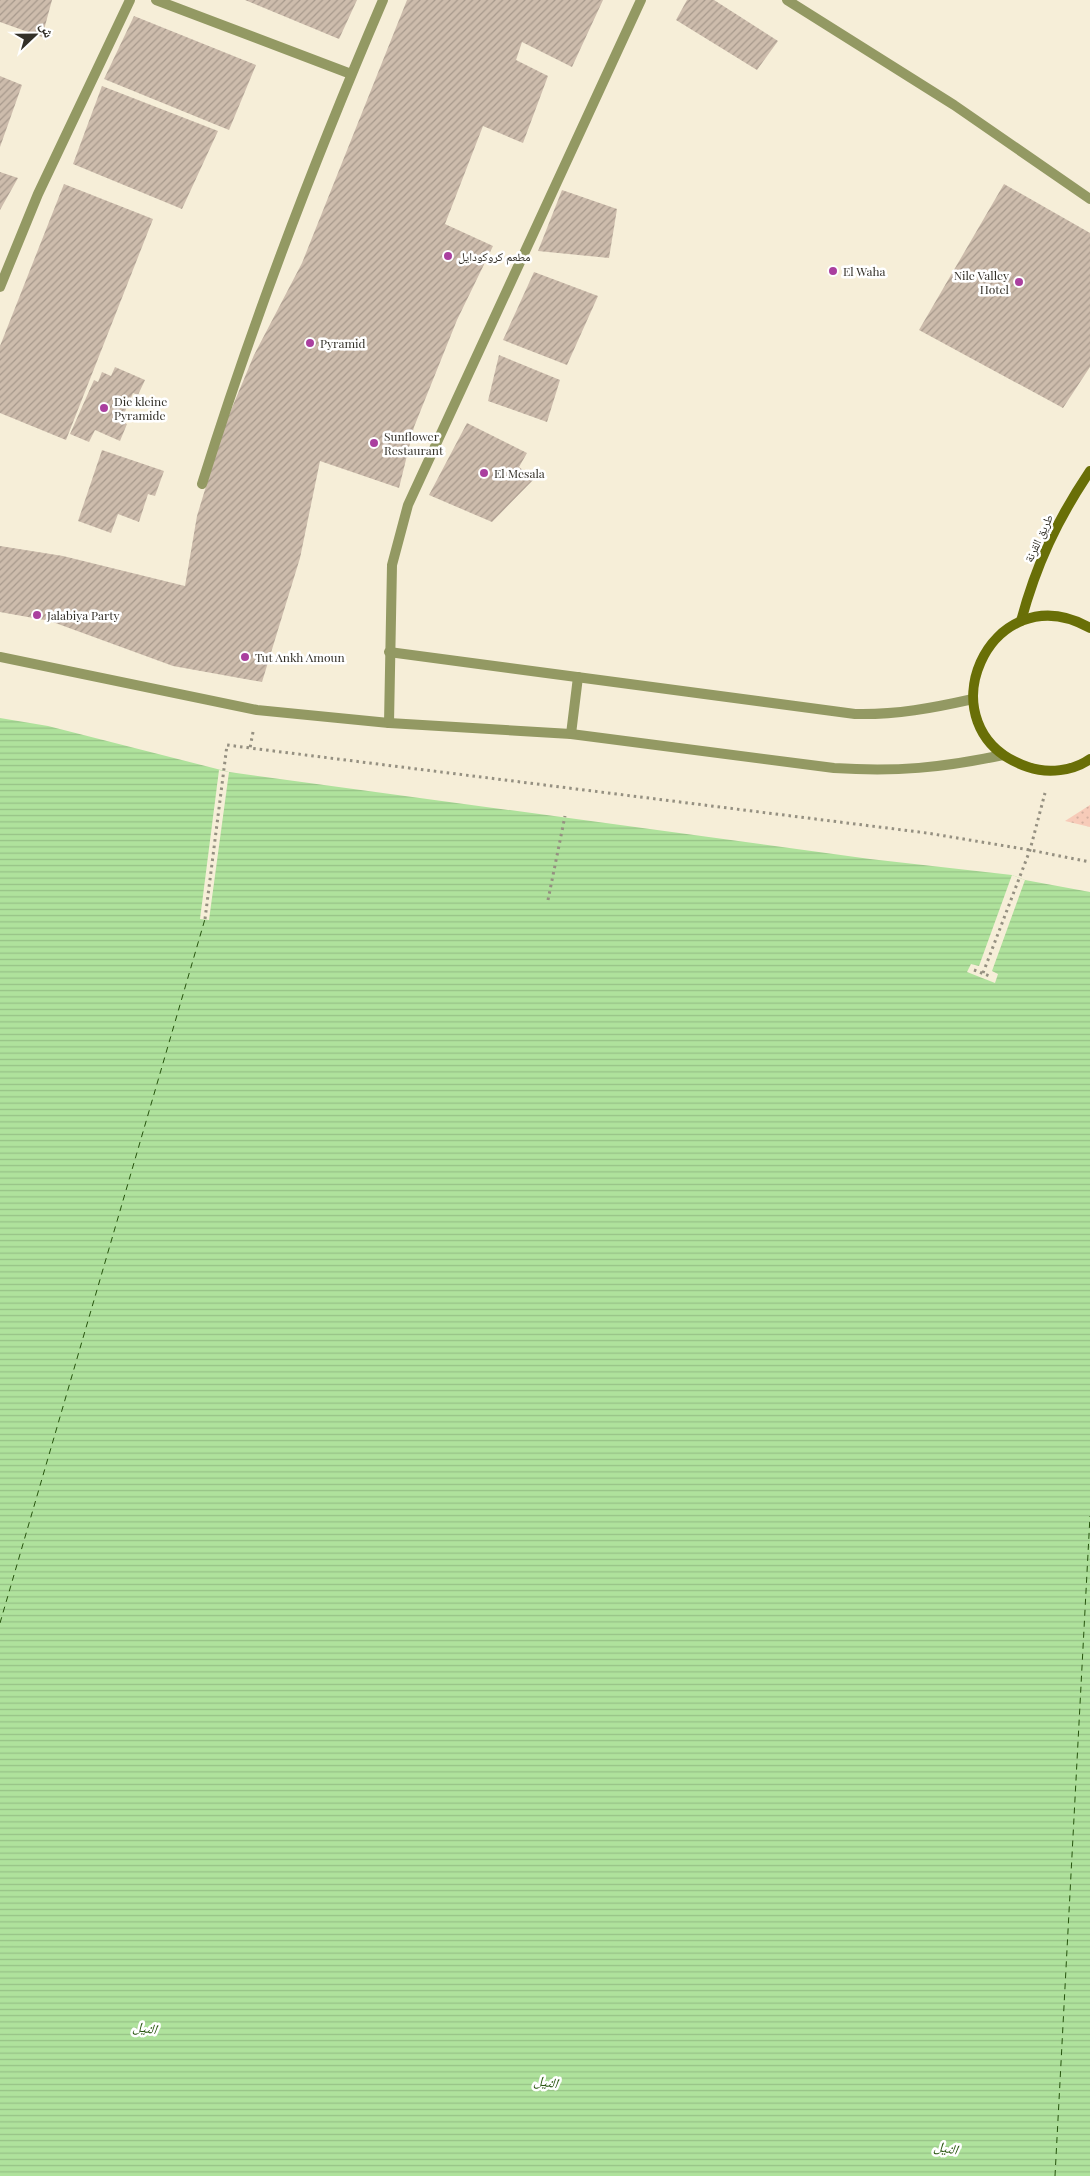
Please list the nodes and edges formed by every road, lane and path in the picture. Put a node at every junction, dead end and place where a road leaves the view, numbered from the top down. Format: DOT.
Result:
graph roads {
  1 [pos="130,0"];
  2 [pos="156,0"];
  3 [pos="382,0"];
  4 [pos="641,0"];
  5 [pos="787,0"];
  6 [pos="351,74"];
  7 [pos="1090,199"];
  8 [pos="0,287"];
  9 [pos="1090,471"];
  10 [pos="202,484"];
  11 [pos="1021,621"];
  12 [pos="1090,628"];
  13 [pos="389,652"];
  14 [pos="0,657"];
  15 [pos="578,678"];
  16 [pos="973,699"];
  17 [pos="256,710"];
  18 [pos="388,724"];
  19 [pos="571,734"];
  20 [pos="250,748"];
  21 [pos="1003,755"];
  22 [pos="1090,759"];
  23 [pos="1052,771"];
  24 [pos="565,816"];
  25 [pos="1030,850"];
  26 [pos="1090,862"];
  27 [pos="548,900"];
  28 [pos="205,919"];
  29 [pos="974,970"];
  30 [pos="983,974"];
  31 [pos="992,977"];
  1 -- 8 [label="street"];
  2 -- 6 [label="street"];
  3 -- 6 [label="street"];
  4 -- 13 [label="street"];
  5 -- 7 [label="street"];
  6 -- 10 [label="street"];
  9 -- 11 [label="street, طريق القرنة"];
  11 -- 12 [label="street"];
  11 -- 16 [label="street"];
  13 -- 15 [label="street"];
  13 -- 18 [label="street"];
  14 -- 17 [label="street"];
  15 -- 16 [label="street"];
  15 -- 19 [label="street"];
  16 -- 21 [label="street"];
  17 -- 18 [label="street"];
  17 -- 20 [label="path"];
  18 -- 19 [label="street"];
  19 -- 21 [label="street"];
  20 -- 25 [label="path"];
  20 -- 28 [label="path"];
  21 -- 23 [label="street"];
  22 -- 23 [label="street"];
  23 -- 25 [label="path"];
  24 -- 27 [label="path"];
  25 -- 26 [label="path"];
  25 -- 30 [label="path"];
  29 -- 30 [label="path"];
  30 -- 31 [label="path"];
}
